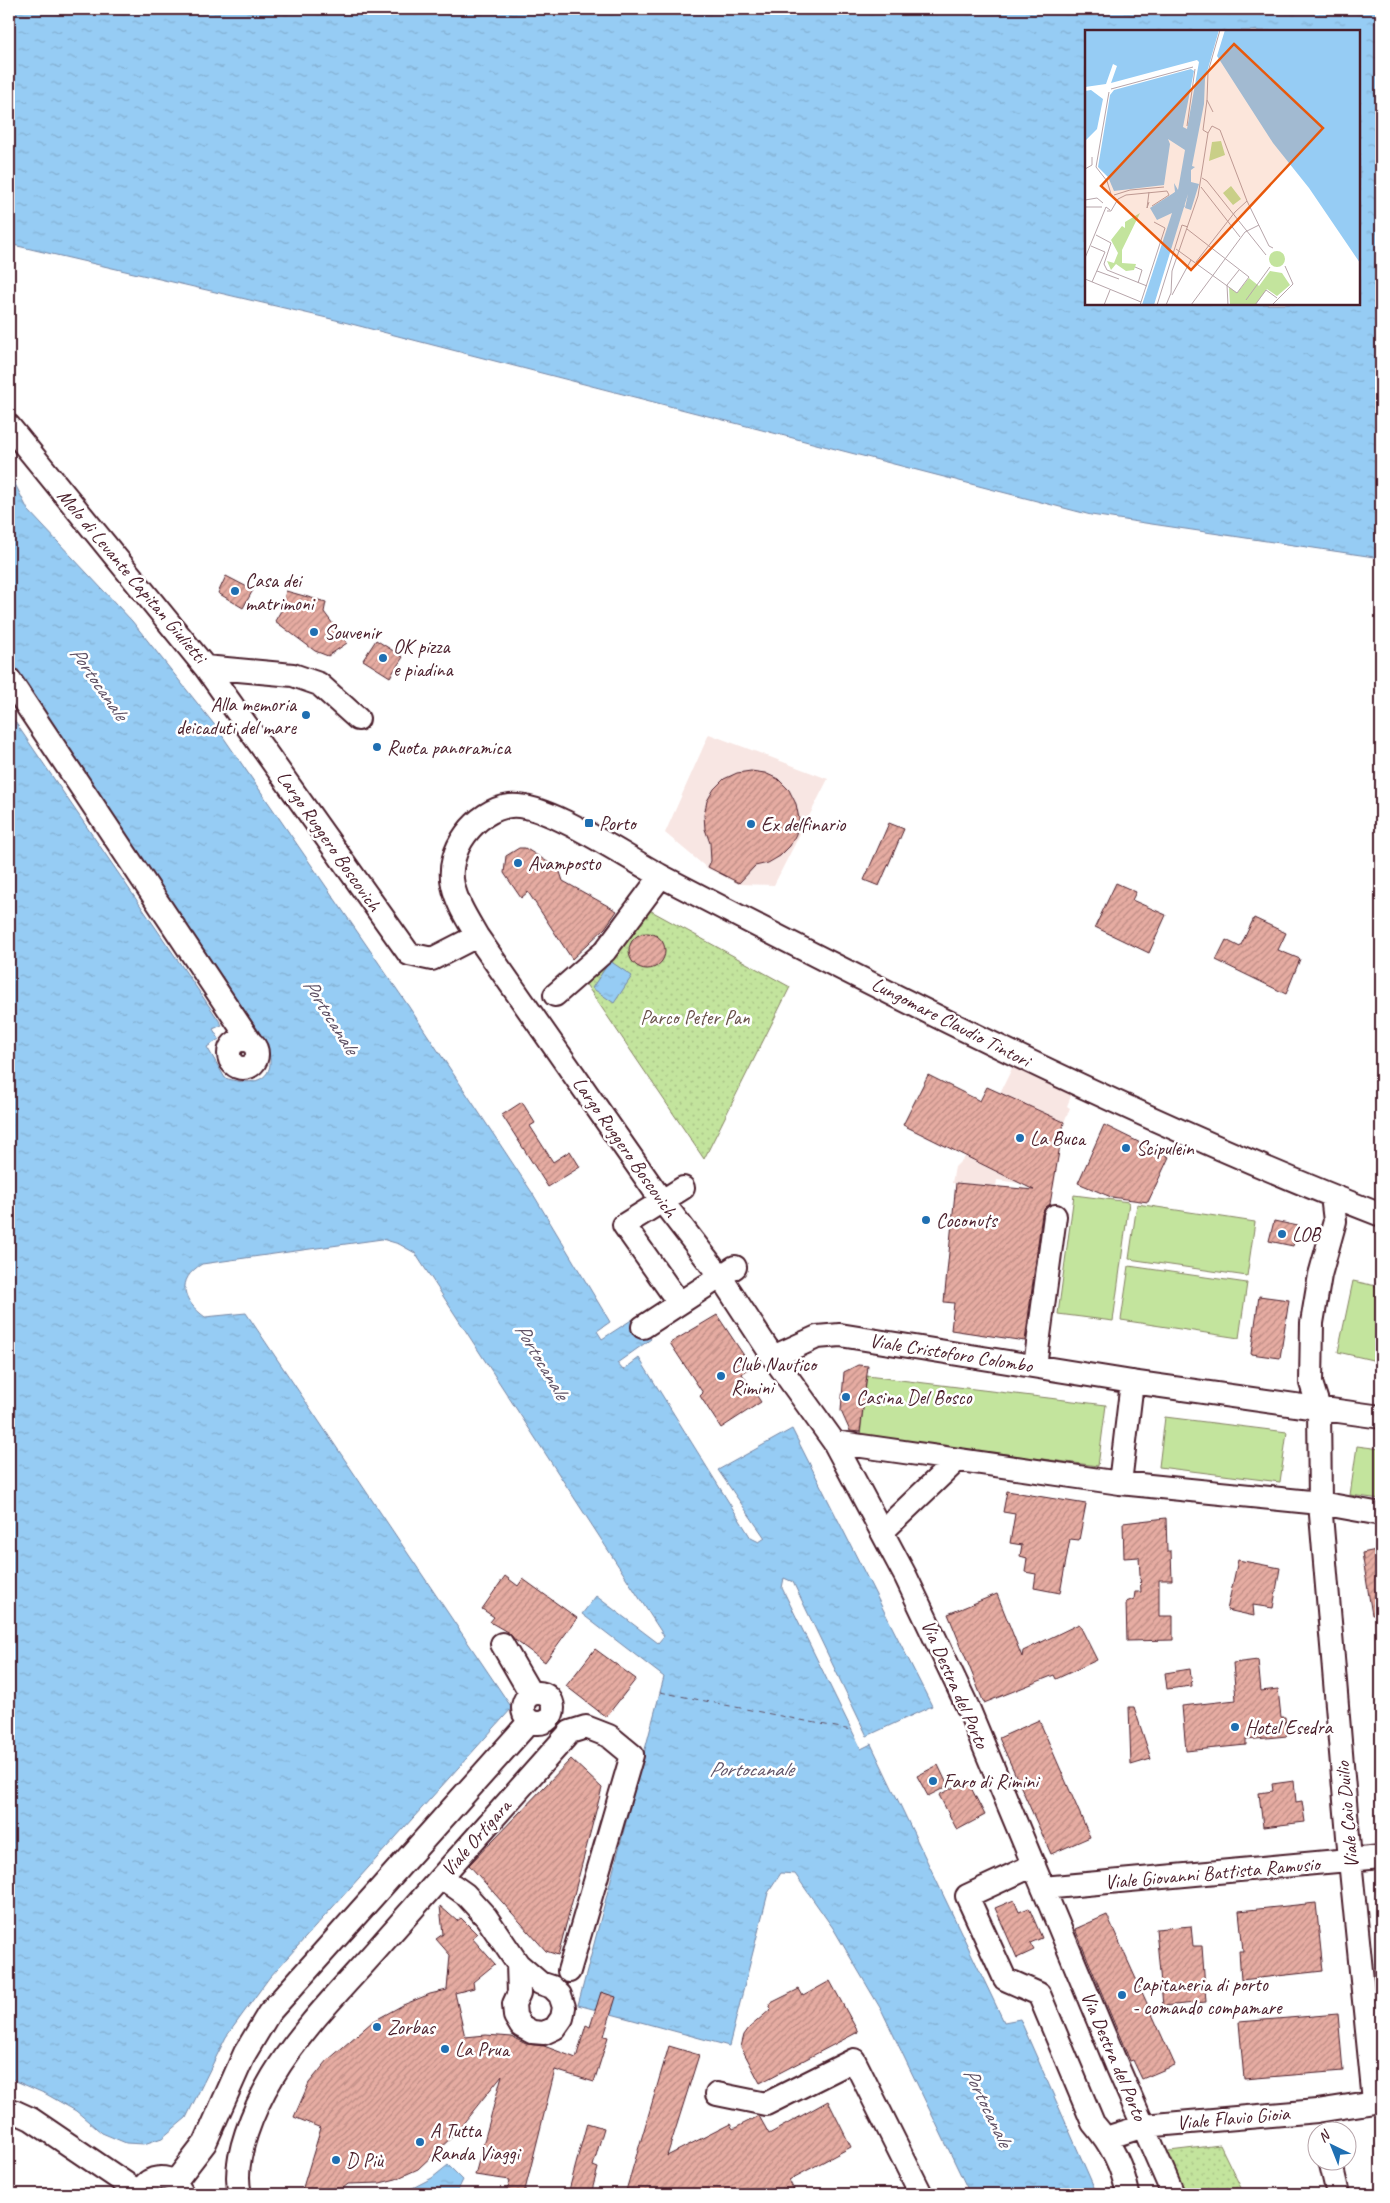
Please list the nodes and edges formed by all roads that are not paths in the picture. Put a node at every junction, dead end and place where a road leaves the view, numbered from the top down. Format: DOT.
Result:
graph roads {
  1 [pos="9,426"];
  2 [pos="205,667"];
  3 [pos="9,679"];
  4 [pos="358,719"];
  5 [pos="530,808"];
  6 [pos="661,876"];
  7 [pos="477,936"];
  8 [pos="555,995"];
  9 [pos="250,1041"];
  10 [pos="683,1188"];
  11 [pos="1332,1196"];
  12 [pos="662,1201"];
  13 [pos="1381,1215"];
  14 [pos="1056,1216"];
  15 [pos="727,1271"];
  16 [pos="679,1303"];
  17 [pos="643,1327"];
  18 [pos="773,1357"];
  19 [pos="1035,1366"];
  20 [pos="1132,1382"];
  21 [pos="1319,1408"];
  22 [pos="1381,1417"];
  23 [pos="834,1442"];
  24 [pos="957,1460"];
  25 [pos="1120,1483"];
  26 [pos="1320,1503"];
  27 [pos="1381,1514"];
  28 [pos="883,1531"];
  29 [pos="502,1644"];
  30 [pos="538,1720"];
  31 [pos="565,1737"];
  32 [pos="1381,1858"];
  33 [pos="1350,1860"];
  34 [pos="1034,1865"];
  35 [pos="442,1877"];
  36 [pos="1044,1888"];
  37 [pos="518,1964"];
  38 [pos="569,1971"];
  39 [pos="717,2094"];
  40 [pos="1378,2101"];
  41 [pos="9,2109"];
  42 [pos="1322,2120"];
  43 [pos="1308,2121"];
  44 [pos="1144,2126"];
  45 [pos="1106,2138"];
  46 [pos="1332,2170"];
  47 [pos="179,2188"];
  48 [pos="140,2194"];
  49 [pos="240,2194"];
  50 [pos="921,2194"];
  51 [pos="1128,2194"];
  52 [pos="1173,2194"];
  53 [pos="1338,2194"];
  1 -- 2 [label="street, Molo di Levante Capitan Giulietti"];
  2 -- 4 [label="street, Molo di Levante Capitan Giulietti"];
  2 -- 7 [label="street, Largo Ruggero Boscovich"];
  3 -- 9 [label="street"];
  5 -- 6 [label="street, Lungomare Claudio Tintori"];
  5 -- 7 [label="street, Largo Ruggero Boscovich"];
  6 -- 8 [label="street"];
  6 -- 11 [label="street, Lungomare Claudio Tintori"];
  7 -- 12 [label="street, Largo Ruggero Boscovich"];
  10 -- 12 [label="street"];
  11 -- 13 [label="street, Lungomare Claudio Tintori"];
  11 -- 21 [label="street, Viale Caio Duilio"];
  12 -- 15 [label="street, Largo Ruggero Boscovich"];
  12 -- 16 [label="street"];
  14 -- 19 [label="street"];
  15 -- 16 [label="street"];
  15 -- 18 [label="street, Largo Ruggero Boscovich"];
  16 -- 17 [label="street"];
  18 -- 19 [label="street, Viale Cristoforo Colombo"];
  18 -- 23 [label="street, Via Destra del Porto"];
  19 -- 20 [label="street, Viale Cristoforo Colombo"];
  20 -- 21 [label="street, Viale Cristoforo Colombo"];
  20 -- 25 [label="street"];
  21 -- 22 [label="street, Viale Cristoforo Colombo"];
  21 -- 26 [label="street, Viale Caio Duilio"];
  23 -- 24 [label="street"];
  23 -- 28 [label="street, Via Destra del Porto"];
  24 -- 25 [label="street"];
  24 -- 28 [label="street"];
  25 -- 26 [label="street"];
  26 -- 27 [label="street"];
  26 -- 33 [label="street, Viale Caio Duilio"];
  28 -- 34 [label="street, Via Destra del Porto"];
  29 -- 30 [label="street"];
  30 -- 31 [label="street"];
  30 -- 47 [label="street"];
  31 -- 35 [label="street, Viale Ortigara"];
  31 -- 38 [label="street, Viale Ortigara"];
  32 -- 33 [label="street, Viale Giovanni Battista Ramusio"];
  33 -- 36 [label="street, Viale Giovanni Battista Ramusio"];
  33 -- 40 [label="street, Viale Caio Duilio"];
  34 -- 36 [label="street, Via Destra del Porto"];
  34 -- 45 [label="street"];
  35 -- 37 [label="street"];
  35 -- 49 [label="street, Viale Ortigara"];
  36 -- 44 [label="street, Via Destra del Porto"];
  39 -- 50 [label="street"];
  40 -- 42 [label="street, Viale Flavio Gioia"];
  41 -- 48 [label="street"];
  43 -- 44 [label="street, Viale Flavio Gioia"];
  44 -- 45 [label="street, Viale Flavio Gioia"];
  44 -- 52 [label="street, Via Destra del Porto"];
  45 -- 51 [label="street"];
  46 -- 53 [label="street"];
  47 -- 48 [label="street"];
}
